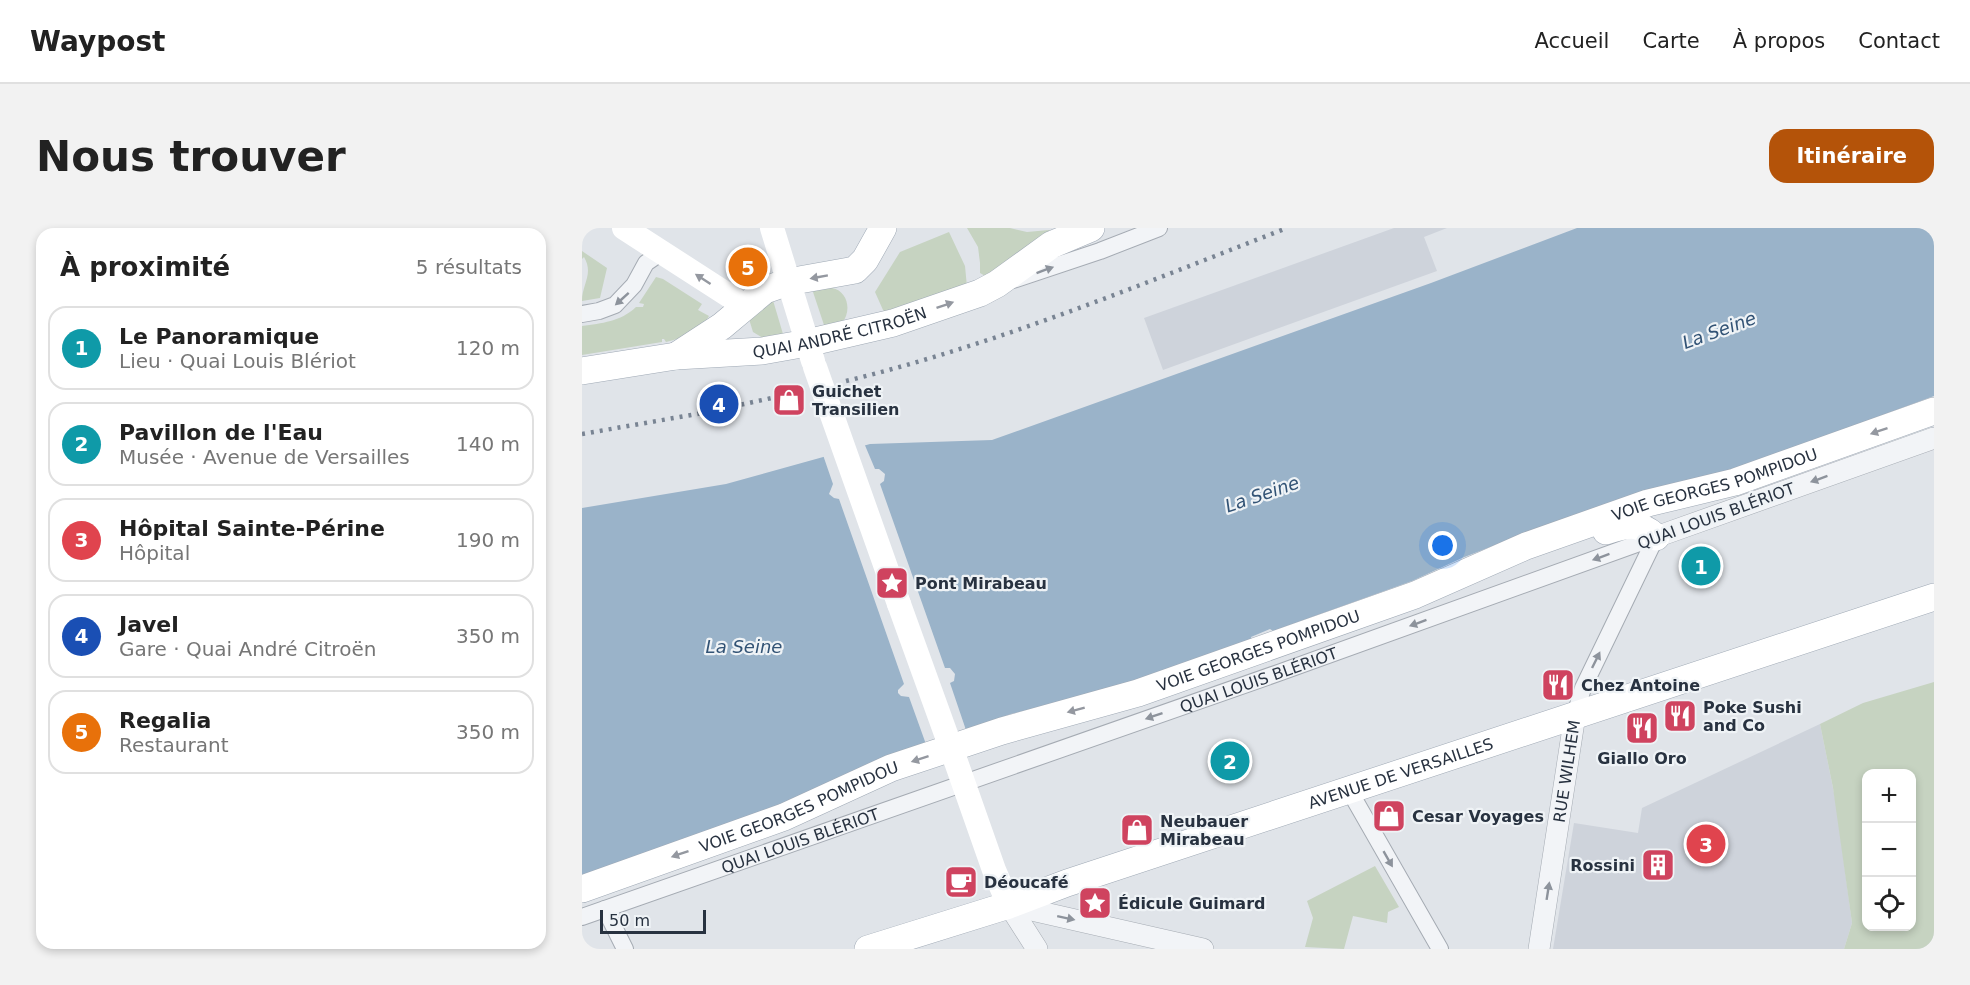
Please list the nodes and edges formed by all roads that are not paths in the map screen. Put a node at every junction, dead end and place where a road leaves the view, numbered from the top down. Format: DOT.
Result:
graph roads {
  1 [pos="772,228"];
  2 [pos="883,228"];
  3 [pos="1091,228"];
  4 [pos="1159,228"];
  5 [pos="635,231"];
  6 [pos="654,257"];
  7 [pos="788,282"];
  8 [pos="997,285"];
  9 [pos="745,306"];
  10 [pos="582,314"];
  11 [pos="762,351"];
  12 [pos="811,355"];
  13 [pos="676,356"];
  14 [pos="582,371"];
  15 [pos="1934,411"];
  16 [pos="1934,438"];
  17 [pos="1656,537"];
  18 [pos="1448,580"];
  19 [pos="1934,597"];
  20 [pos="1575,715"];
  21 [pos="964,784"];
  22 [pos="1349,790"];
  23 [pos="582,888"];
  24 [pos="1009,905"];
  25 [pos="605,909"];
  26 [pos="582,917"];
  27 [pos="625,949"];
  28 [pos="868,949"];
  29 [pos="1037,949"];
  30 [pos="1203,949"];
  31 [pos="1440,949"];
  32 [pos="1539,949"];
  1 -- 7 [label="main road"];
  2 -- 7 [label="main road, QUAI ANDRÉ CITROËN, one-way"];
  3 -- 8 [label="main road, QUAI ANDRÉ CITROËN"];
  8 -- 4 [label="street, QUAI ANDRÉ CITROËN, one-way"];
  5 -- 6 [label="main road"];
  9 -- 6 [label="main road, one-way"];
  6 -- 10 [label="street, one-way"];
  7 -- 9 [label="main road, QUAI ANDRÉ CITROËN"];
  7 -- 12 [label="main road"];
  12 -- 8 [label="main road, QUAI ANDRÉ CITROËN, one-way"];
  9 -- 11 [label="main road"];
  9 -- 13 [label="main road, QUAI ANDRÉ CITROËN"];
  11 -- 12 [label="main road, QUAI ANDRÉ CITROËN"];
  11 -- 13 [label="main road, QUAI ANDRÉ CITROËN"];
  12 -- 21 [label="main road, bridge"];
  13 -- 14 [label="main road, QUAI ANDRÉ CITROËN"];
  15 -- 18 [label="main road, VOIE GEORGES POMPIDOU, one-way"];
  16 -- 17 [label="street, QUAI LOUIS BLÉRIOT, one-way"];
  17 -- 18 [label="main road"];
  20 -- 17 [label="street, RUE WILHEM, one-way"];
  17 -- 21 [label="street, QUAI LOUIS BLÉRIOT, one-way"];
  18 -- 23 [label="main road, VOIE GEORGES POMPIDOU, one-way"];
  19 -- 20 [label="main road, AVENUE DE VERSAILLES"];
  20 -- 22 [label="main road, AVENUE DE VERSAILLES"];
  32 -- 20 [label="street, RUE WILHEM, one-way"];
  21 -- 24 [label="main road"];
  21 -- 25 [label="street, QUAI LOUIS BLÉRIOT"];
  22 -- 24 [label="main road, AVENUE DE VERSAILLES"];
  22 -- 31 [label="street, one-way"];
  24 -- 28 [label="main road, AVENUE DE VERSAILLES"];
  24 -- 29 [label="street"];
  24 -- 30 [label="street, one-way"];
  25 -- 26 [label="street, QUAI LOUIS BLÉRIOT"];
  25 -- 27 [label="street"];
}
